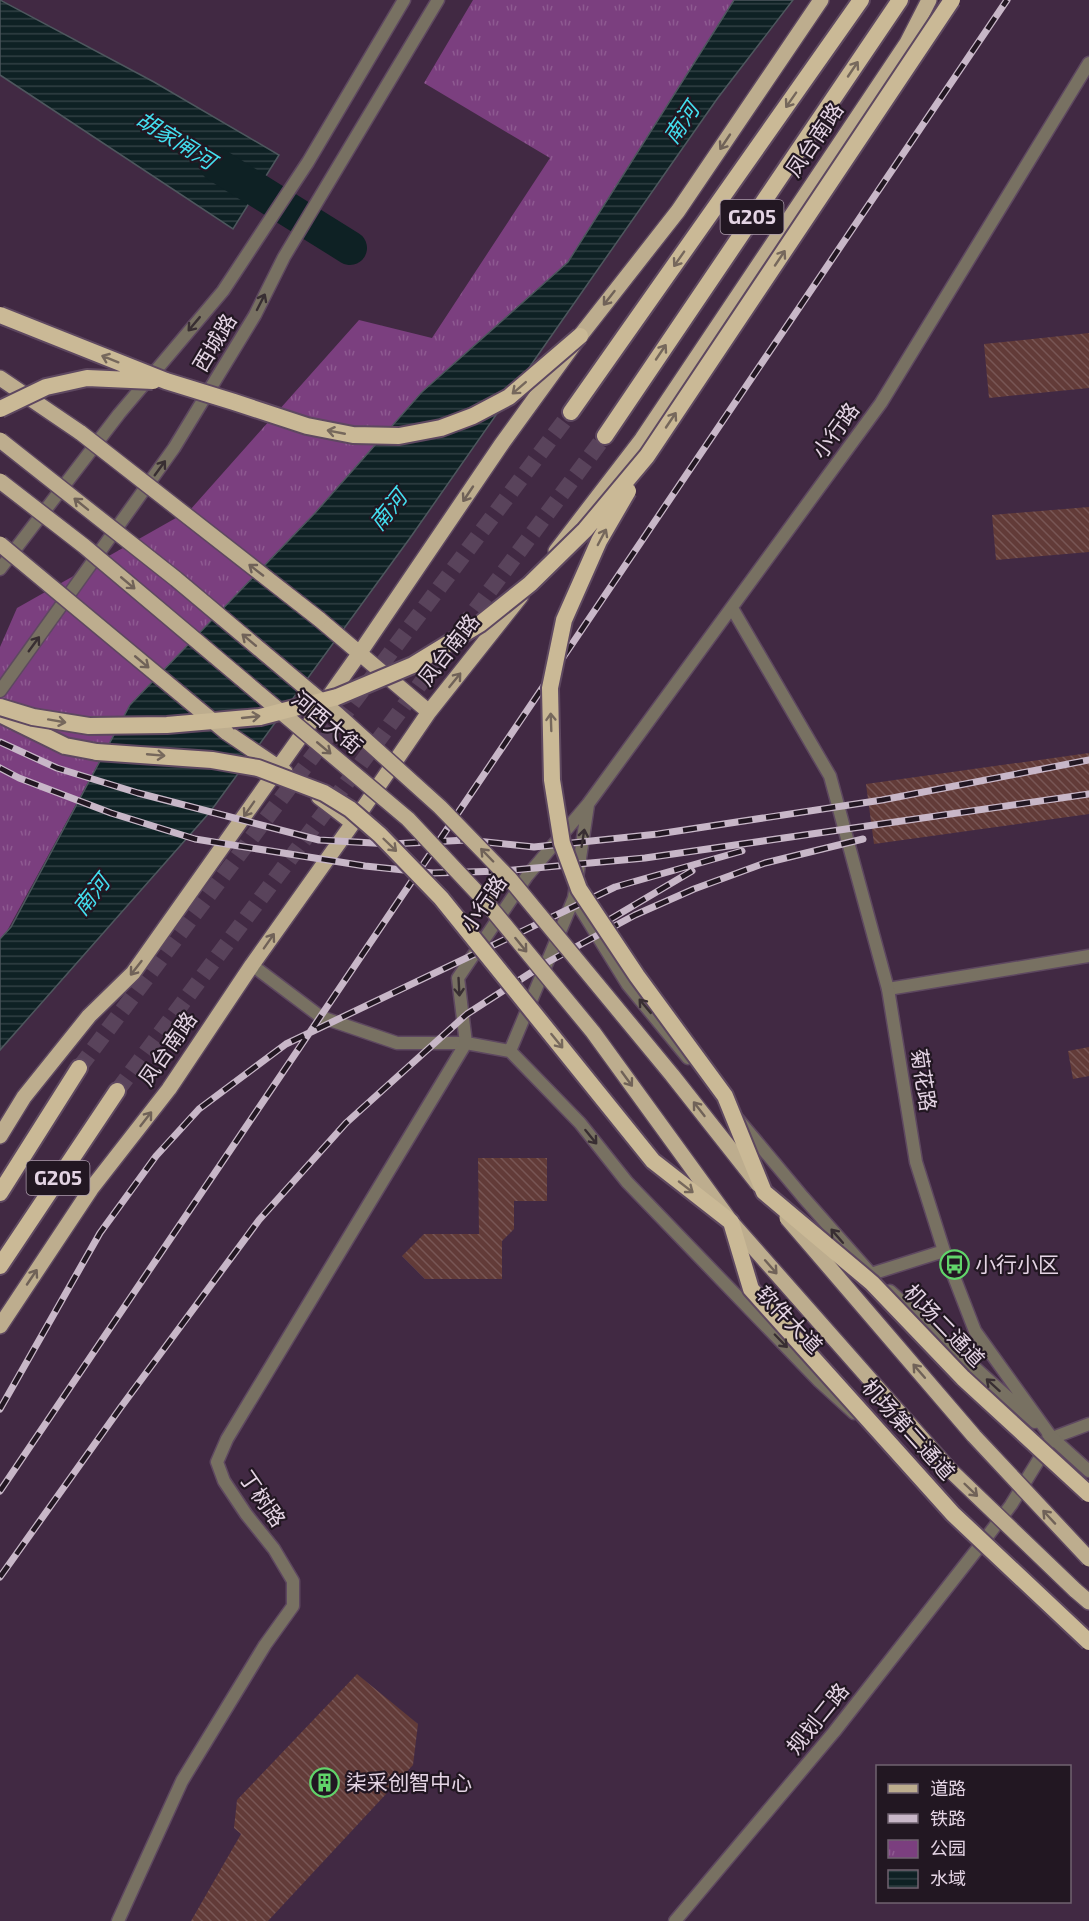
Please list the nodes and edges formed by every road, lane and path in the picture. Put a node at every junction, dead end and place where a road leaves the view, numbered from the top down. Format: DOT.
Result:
graph roads {
  1 [pos="404,0"];
  2 [pos="438,0"];
  3 [pos="822,0"];
  4 [pos="861,0"];
  5 [pos="900,0"];
  6 [pos="929,0"];
  7 [pos="952,0"];
  8 [pos="1089,63"];
  9 [pos="0,315"];
  10 [pos="579,336"];
  11 [pos="0,378"];
  12 [pos="166,381"];
  13 [pos="0,409"];
  14 [pos="571,412"];
  15 [pos="605,436"];
  16 [pos="0,440"];
  17 [pos="647,456"];
  18 [pos="0,481"];
  19 [pos="0,544"];
  20 [pos="0,568"];
  21 [pos="732,608"];
  22 [pos="358,654"];
  23 [pos="0,691"];
  24 [pos="0,707"];
  25 [pos="429,712"];
  26 [pos="0,714"];
  27 [pos="278,767"];
  28 [pos="588,804"];
  29 [pos="353,823"];
  30 [pos="574,898"];
  31 [pos="1089,956"];
  32 [pos="252,965"];
  33 [pos="888,989"];
  34 [pos="592,1032"];
  35 [pos="466,1043"];
  36 [pos="510,1051"];
  37 [pos="79,1068"];
  38 [pos="117,1091"];
  39 [pos="0,1136"];
  40 [pos="764,1192"];
  41 [pos="0,1193"];
  42 [pos="731,1222"];
  43 [pos="944,1251"];
  44 [pos="0,1266"];
  45 [pos="871,1274"];
  46 [pos="0,1326"];
  47 [pos="1089,1424"];
  48 [pos="1052,1438"];
  49 [pos="1089,1471"];
  50 [pos="1089,1494"];
  51 [pos="986,1538"];
  52 [pos="1089,1559"];
  53 [pos="1089,1602"];
  54 [pos="1089,1631"];
  55 [pos="1089,1642"];
  56 [pos="118,1921"];
  57 [pos="675,1921"];
  1 -- 20 [label="street, 西城路, one-way"];
  23 -- 2 [label="street, 西城路, one-way"];
  3 -- 10 [label="main road, one-way"];
  4 -- 14 [label="highway, 凤台南路 / G205, one-way"];
  15 -- 5 [label="highway, 凤台南路 / G205, one-way"];
  25 -- 6 [label="main road, 凤台南路, one-way"];
  17 -- 7 [label="highway, one-way, bridge"];
  8 -- 21 [label="street, 小行路"];
  12 -- 9 [label="highway, one-way, bridge"];
  10 -- 12 [label="highway, one-way, bridge"];
  10 -- 22 [label="main road, one-way, bridge"];
  22 -- 11 [label="main road, one-way, bridge"];
  12 -- 13 [label="highway, bridge"];
  40 -- 16 [label="main road, 河西大街, one-way, bridge"];
  24 -- 17 [label="highway, one-way, bridge"];
  40 -- 17 [label="highway, one-way, bridge"];
  18 -- 34 [label="main road, 河西大街, one-way, bridge"];
  19 -- 27 [label="main road, one-way, bridge"];
  21 -- 28 [label="street, 小行路"];
  21 -- 33 [label="street, 菊花路"];
  22 -- 25 [label="main road"];
  22 -- 27 [label="main road"];
  25 -- 29 [label="main road, 凤台南路"];
  26 -- 42 [label="highway, one-way, bridge"];
  27 -- 29 [label="main road"];
  27 -- 39 [label="main road, one-way"];
  30 -- 28 [label="street, 小行路, one-way"];
  28 -- 35 [label="street, 小行路, one-way"];
  32 -- 29 [label="main road, 凤台南路, one-way"];
  30 -- 36 [label="street, 小行路"];
  45 -- 30 [label="street, one-way"];
  31 -- 33 [label="street"];
  32 -- 35 [label="street"];
  46 -- 32 [label="main road, 凤台南路, one-way"];
  33 -- 43 [label="street, 菊花路"];
  34 -- 42 [label="main road, 软件大道, one-way, bridge"];
  35 -- 36 [label="street"];
  35 -- 56 [label="street, 丁树路"];
  36 -- 51 [label="street, 软件大道, one-way"];
  37 -- 41 [label="highway, G205"];
  38 -- 44 [label="highway, G205"];
  40 -- 50 [label="highway, 机场二通道, bridge"];
  52 -- 40 [label="main road, one-way, bridge"];
  42 -- 53 [label="main road, 软件大道, one-way, bridge"];
  42 -- 55 [label="highway, 机场第二通道, bridge"];
  43 -- 45 [label="street"];
  43 -- 48 [label="street, 菊花路"];
  48 -- 45 [label="street, one-way"];
  47 -- 48 [label="street"];
  48 -- 49 [label="street"];
  48 -- 51 [label="street"];
  51 -- 54 [label="street, 软件大道"];
  51 -- 57 [label="street, 规划二路"];
}
